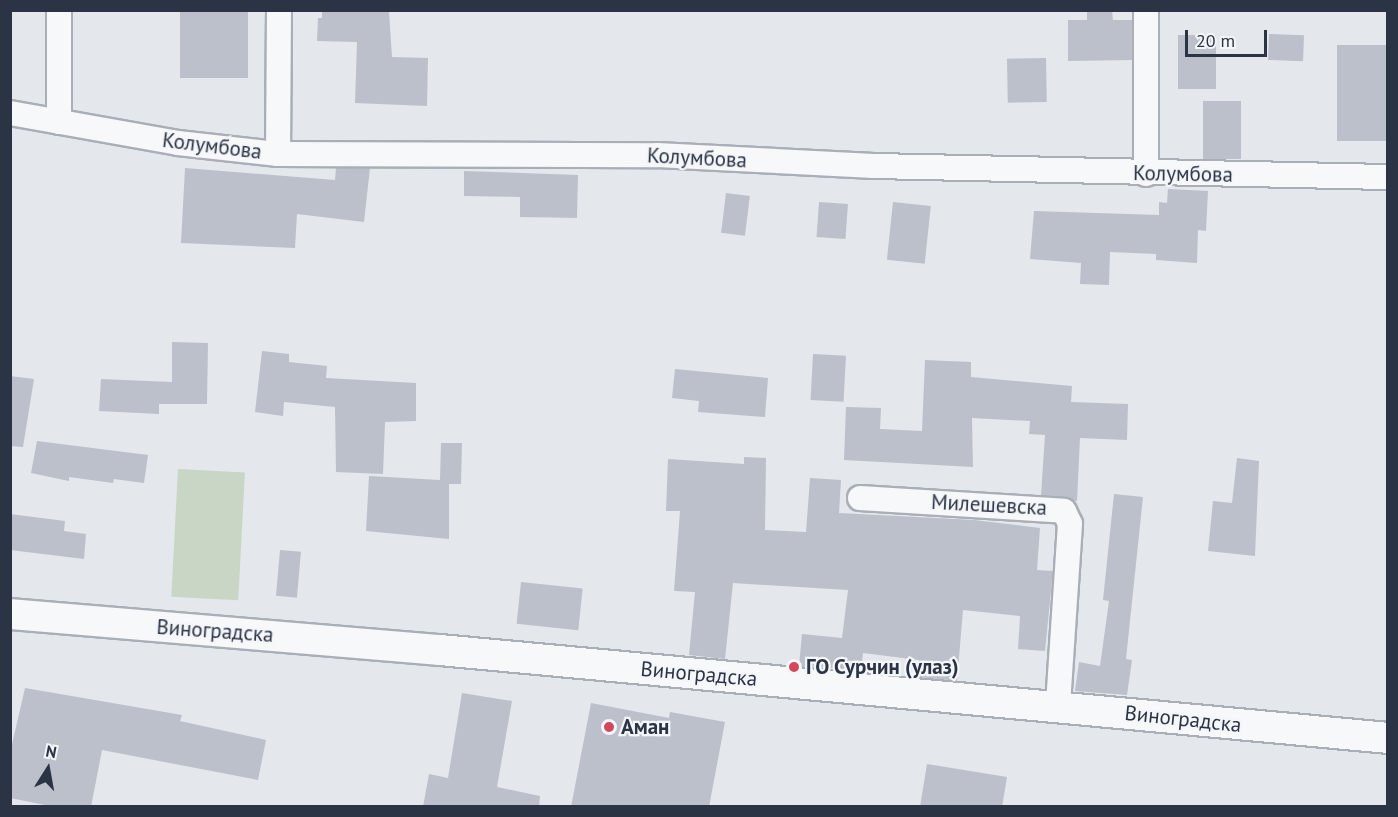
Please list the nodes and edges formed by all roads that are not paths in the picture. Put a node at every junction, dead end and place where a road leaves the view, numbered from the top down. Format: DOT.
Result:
graph roads {
  1 [pos="59,10"];
  2 [pos="279,10"];
  3 [pos="1146,10"];
  4 [pos="10,113"];
  5 [pos="58,122"];
  6 [pos="278,154"];
  7 [pos="1146,174"];
  8 [pos="1388,177"];
  9 [pos="860,498"];
  10 [pos="10,614"];
  11 [pos="1058,706"];
  12 [pos="1388,738"];
  1 -- 5 [label="street"];
  2 -- 6 [label="street"];
  3 -- 7 [label="street"];
  4 -- 5 [label="street, Колумбова"];
  5 -- 6 [label="street, Колумбова"];
  6 -- 7 [label="street, Колумбова"];
  7 -- 8 [label="street, Колумбова"];
  9 -- 11 [label="street, Милешевска"];
  10 -- 11 [label="street, Виноградска"];
  11 -- 12 [label="street, Виноградска"];
}
